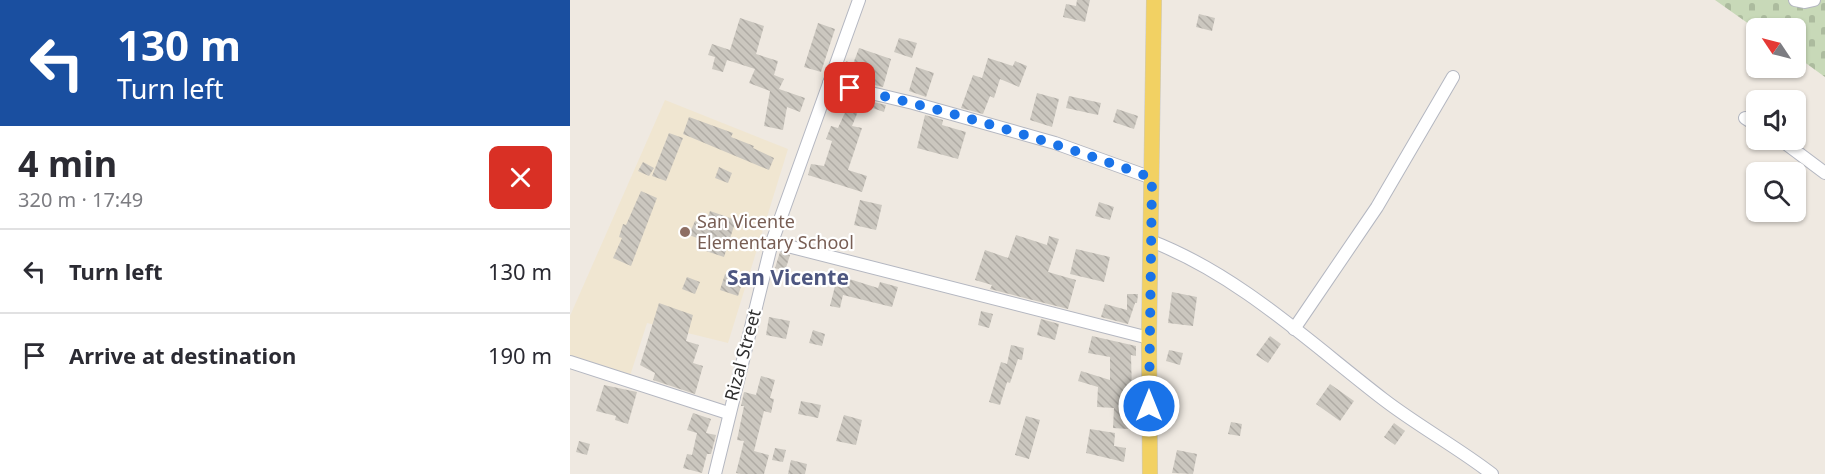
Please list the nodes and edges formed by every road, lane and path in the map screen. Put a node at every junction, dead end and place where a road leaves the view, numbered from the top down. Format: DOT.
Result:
graph roads {
  1 [pos="859,0"];
  2 [pos="1154,0"];
  3 [pos="1795,0"];
  4 [pos="1814,0"];
  5 [pos="1453,77"];
  6 [pos="829,83"];
  7 [pos="1794,150"];
  8 [pos="1825,173"];
  9 [pos="1152,178"];
  10 [pos="1151,241"];
  11 [pos="772,242"];
  12 [pos="1294,329"];
  13 [pos="1149,338"];
  14 [pos="570,362"];
  15 [pos="728,413"];
  16 [pos="715,474"];
  17 [pos="1150,474"];
  18 [pos="1492,474"];
  1 -- 6 [label="street, Rizal Street"];
  2 -- 9 [label="main road"];
  3 -- 4 [label="street"];
  5 -- 12 [label="street"];
  6 -- 9 [label="street"];
  6 -- 11 [label="street, Rizal Street"];
  7 -- 8 [label="street"];
  9 -- 10 [label="main road"];
  10 -- 12 [label="street"];
  10 -- 13 [label="main road"];
  11 -- 13 [label="street"];
  11 -- 15 [label="street, Rizal Street"];
  12 -- 18 [label="street"];
  13 -- 17 [label="main road"];
  14 -- 15 [label="street"];
  15 -- 16 [label="street, Rizal Street"];
}
